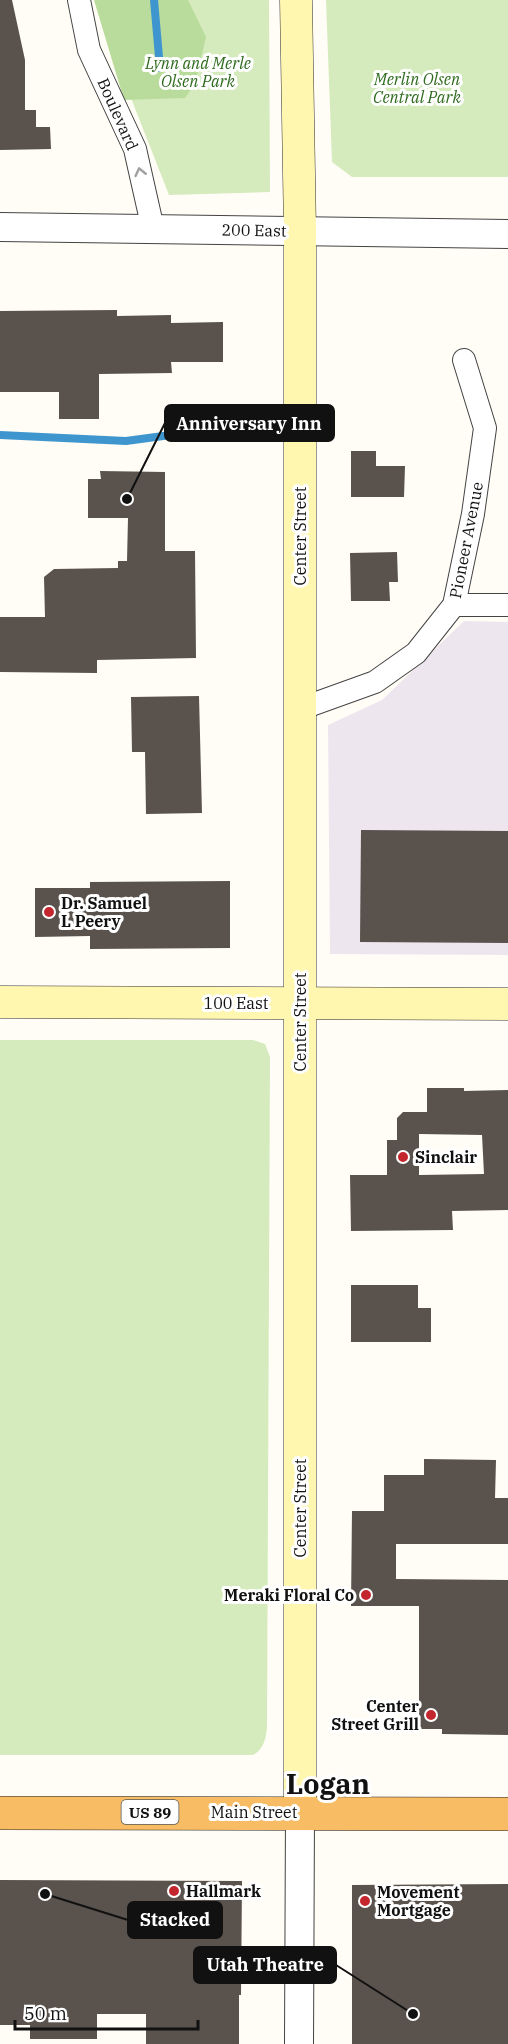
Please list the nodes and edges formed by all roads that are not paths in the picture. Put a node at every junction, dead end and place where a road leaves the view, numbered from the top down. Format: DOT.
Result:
graph roads {
  1 [pos="79,0"];
  2 [pos="296,0"];
  3 [pos="0,227"];
  4 [pos="153,229"];
  5 [pos="300,231"];
  6 [pos="508,234"];
  7 [pos="464,360"];
  8 [pos="454,605"];
  9 [pos="508,605"];
  10 [pos="300,709"];
  11 [pos="0,1002"];
  12 [pos="300,1003"];
  13 [pos="508,1004"];
  14 [pos="0,1813"];
  15 [pos="300,1813"];
  16 [pos="508,1814"];
  17 [pos="298,2044"];
  4 -- 1 [label="street, Boulevard, one-way"];
  2 -- 5 [label="main road, Center Street"];
  3 -- 4 [label="street, 200 East"];
  4 -- 5 [label="street, 200 East"];
  5 -- 6 [label="street, 200 East"];
  5 -- 10 [label="main road, Center Street"];
  7 -- 8 [label="street, Pioneer Avenue"];
  8 -- 9 [label="street"];
  8 -- 10 [label="street, Pioneer Avenue"];
  10 -- 12 [label="main road, Center Street"];
  11 -- 12 [label="main road, 100 East"];
  12 -- 13 [label="main road, 100 East"];
  12 -- 15 [label="main road, Center Street"];
  14 -- 15 [label="highway, Main Street / US 89"];
  15 -- 16 [label="highway, Main Street / US 89"];
  15 -- 17 [label="street, Center Street"];
}
